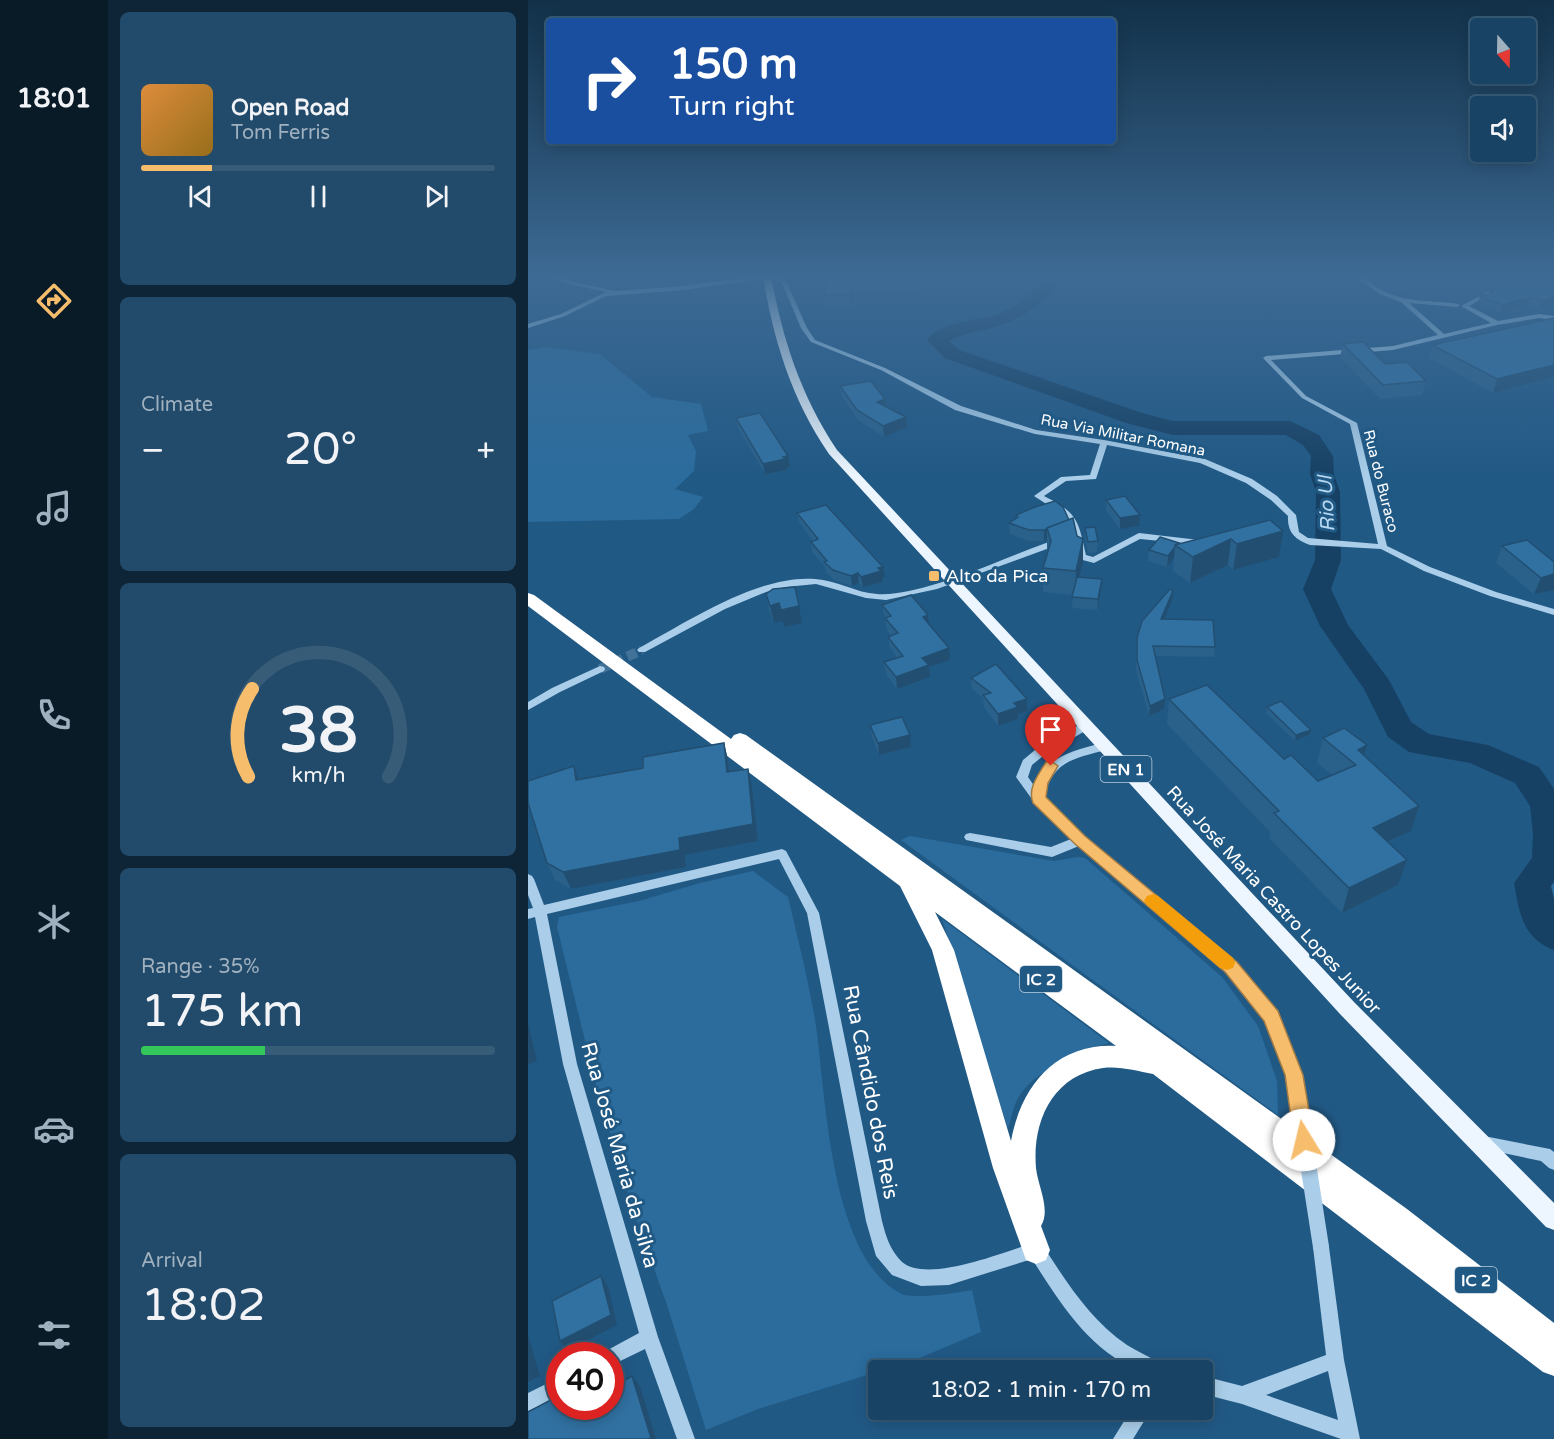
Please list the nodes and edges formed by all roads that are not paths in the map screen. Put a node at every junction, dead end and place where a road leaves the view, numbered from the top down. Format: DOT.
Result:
graph roads {
  1 [pos="781,342"];
  2 [pos="818,342"];
  3 [pos="1415,342"];
  4 [pos="1104,442"];
  5 [pos="1077,535"];
  6 [pos="1208,543"];
  7 [pos="1383,547"];
  8 [pos="949,580"];
  9 [pos="528,584"];
  10 [pos="528,598"];
  11 [pos="1554,612"];
  12 [pos="642,650"];
  13 [pos="600,669"];
  14 [pos="528,706"];
  15 [pos="1086,724"];
  16 [pos="1105,746"];
  17 [pos="1038,799"];
  18 [pos="970,837"];
  19 [pos="1080,840"];
  20 [pos="904,876"];
  21 [pos="528,879"];
  22 [pos="534,912"];
  23 [pos="1159,1064"];
  24 [pos="1477,1142"];
  25 [pos="1554,1163"];
  26 [pos="1554,1219"];
  27 [pos="1036,1250"];
  28 [pos="649,1337"];
  29 [pos="1554,1341"];
  30 [pos="624,1350"];
  31 [pos="1138,1360"];
  32 [pos="1335,1360"];
  33 [pos="1554,1361"];
  34 [pos="1213,1388"];
  35 [pos="546,1393"];
  36 [pos="1242,1395"];
  37 [pos="528,1402"];
  38 [pos="1135,1420"];
  39 [pos="1350,1436"];
  40 [pos="686,1439"];
  41 [pos="1122,1439"];
  1 -- 8 [label="main road, Rua José Maria Castro Lopes Junior / EN 1"];
  2 -- 4 [label="street, Rua Via Militar Romana"];
  3 -- 7 [label="street, Rua do Buraco"];
  4 -- 5 [label="street"];
  4 -- 7 [label="street, Rua Via Militar Romana"];
  5 -- 6 [label="street"];
  5 -- 8 [label="street"];
  7 -- 11 [label="street, Rua Via Militar Romana"];
  8 -- 12 [label="street"];
  8 -- 15 [label="main road, Rua José Maria Castro Lopes Junior / EN 1"];
  9 -- 29 [label="highway, IC 2"];
  10 -- 20 [label="highway, IC 2"];
  13 -- 14 [label="street"];
  15 -- 16 [label="main road, Rua José Maria Castro Lopes Junior / EN 1"];
  15 -- 17 [label="street"];
  16 -- 17 [label="street"];
  16 -- 24 [label="main road, Rua José Maria Castro Lopes Junior / EN 1"];
  17 -- 19 [label="street"];
  18 -- 19 [label="street"];
  19 -- 32 [label="street, bridge"];
  20 -- 23 [label="highway, IC 2"];
  20 -- 27 [label="highway"];
  21 -- 22 [label="street, Rua José Maria da Silva"];
  22 -- 27 [label="street, Rua Cândido dos Reis"];
  22 -- 28 [label="street, Rua José Maria da Silva"];
  23 -- 27 [label="highway"];
  23 -- 33 [label="highway, IC 2"];
  24 -- 25 [label="street"];
  24 -- 26 [label="main road, Rua José Maria Castro Lopes Junior / EN 1"];
  27 -- 31 [label="street"];
  28 -- 30 [label="street"];
  28 -- 40 [label="street, Rua José Maria da Silva"];
  32 -- 36 [label="street"];
  32 -- 39 [label="street"];
  34 -- 36 [label="street"];
  35 -- 37 [label="street"];
  36 -- 39 [label="street"];
  38 -- 41 [label="street"];
}
